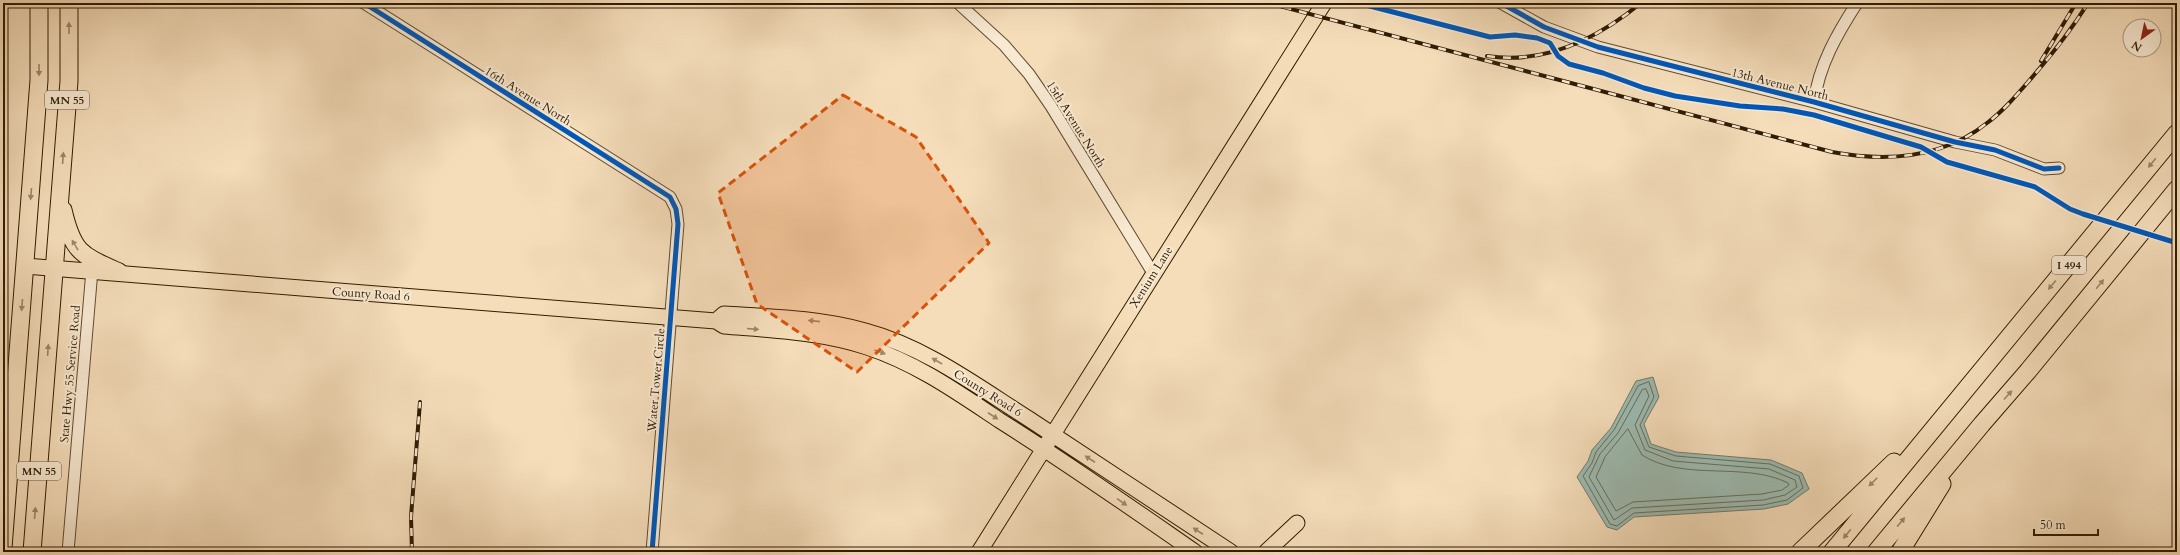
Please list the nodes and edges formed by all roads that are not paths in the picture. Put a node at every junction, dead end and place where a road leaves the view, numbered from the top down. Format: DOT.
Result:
graph roads {
  1 [pos="39,3"];
  2 [pos="69,3"];
  3 [pos="364,3"];
  4 [pos="958,3"];
  5 [pos="1324,3"];
  6 [pos="1501,3"];
  7 [pos="1857,3"];
  8 [pos="1814,102"];
  9 [pos="2177,133"];
  10 [pos="2059,168"];
  11 [pos="2177,189"];
  12 [pos="60,197"];
  13 [pos="676,209"];
  14 [pos="25,266"];
  15 [pos="54,268"];
  16 [pos="92,270"];
  17 [pos="119,272"];
  18 [pos="1153,273"];
  19 [pos="670,318"];
  20 [pos="716,320"];
  21 [pos="1961,396"];
  22 [pos="1052,435"];
  23 [pos="1044,448"];
  24 [pos="1959,451"];
  25 [pos="1297,523"];
  26 [pos="3,548"];
  27 [pos="32,552"];
  28 [pos="68,552"];
  29 [pos="652,552"];
  30 [pos="979,552"];
  31 [pos="1195,552"];
  32 [pos="1231,552"];
  33 [pos="1266,552"];
  34 [pos="1800,552"];
  35 [pos="1832,552"];
  36 [pos="1876,552"];
  37 [pos="1900,552"];
  1 -- 14 [label="highway, MN 55, one-way"];
  12 -- 2 [label="highway, MN 55, one-way"];
  3 -- 13 [label="street, 16th Avenue North"];
  4 -- 18 [label="street, 15th Avenue North"];
  5 -- 18 [label="main road, Xenium Lane"];
  6 -- 8 [label="street, 13th Avenue North"];
  7 -- 8 [label="street"];
  8 -- 10 [label="street, 13th Avenue North"];
  9 -- 21 [label="highway, I 494, one-way"];
  24 -- 11 [label="highway, I 494, one-way"];
  12 -- 15 [label="highway, MN 55"];
  17 -- 12 [label="highway, one-way"];
  13 -- 19 [label="street, Water Tower Circle"];
  14 -- 15 [label="main road, County Road 6"];
  14 -- 26 [label="highway, MN 55, one-way"];
  15 -- 16 [label="main road, County Road 6"];
  27 -- 15 [label="highway, MN 55, one-way"];
  16 -- 17 [label="main road, County Road 6"];
  16 -- 28 [label="street, State Hwy 55 Service Road"];
  17 -- 19 [label="main road, County Road 6"];
  18 -- 22 [label="main road, Xenium Lane"];
  19 -- 20 [label="main road, County Road 6"];
  19 -- 29 [label="street, Water Tower Circle"];
  22 -- 20 [label="main road, County Road 6, one-way"];
  20 -- 23 [label="main road, County Road 6, one-way"];
  21 -- 34 [label="highway, one-way"];
  21 -- 35 [label="highway, I 494, one-way"];
  22 -- 23 [label="main road, Xenium Lane"];
  32 -- 22 [label="main road, County Road 6, one-way"];
  23 -- 30 [label="main road, Xenium Lane"];
  23 -- 31 [label="main road, County Road 6, one-way"];
  36 -- 24 [label="highway, I 494, one-way"];
  24 -- 37 [label="highway"];
  25 -- 33 [label="main road"];
}
